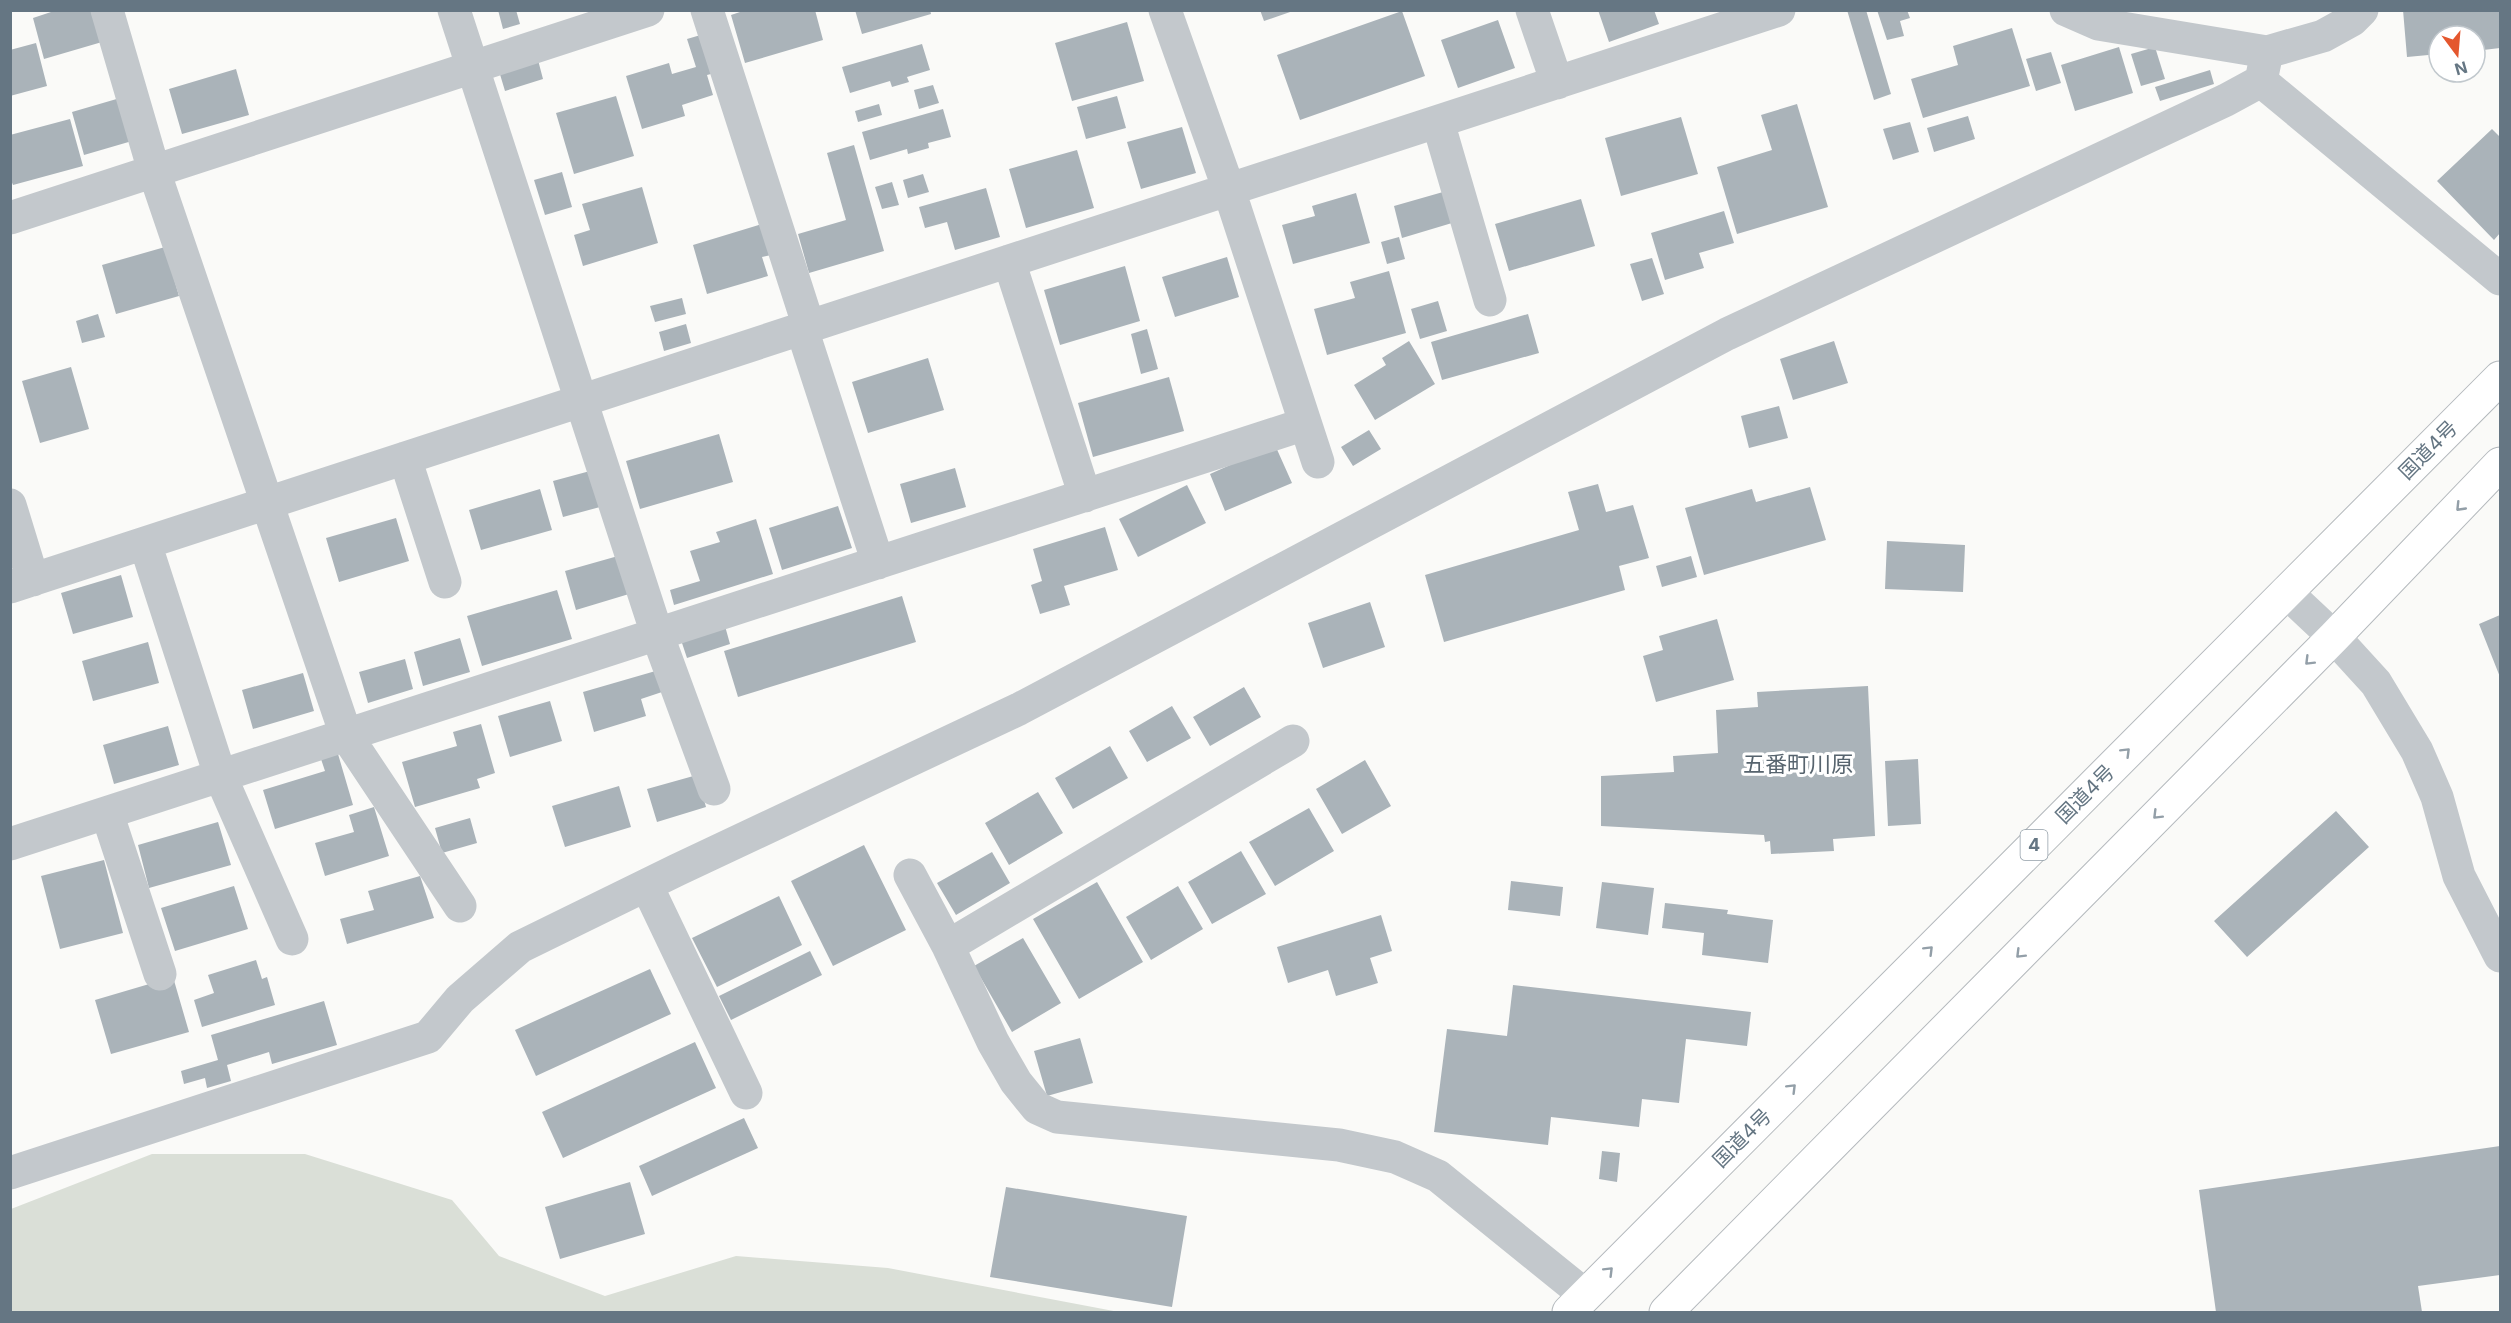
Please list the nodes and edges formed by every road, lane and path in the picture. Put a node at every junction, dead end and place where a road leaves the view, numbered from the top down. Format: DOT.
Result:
graph roads {
  1 [pos="107,10"];
  2 [pos="454,10"];
  3 [pos="648,10"];
  4 [pos="707,10"];
  5 [pos="1165,10"];
  6 [pos="1532,10"];
  7 [pos="1779,10"];
  8 [pos="2066,10"];
  9 [pos="2362,10"];
  10 [pos="2264,67"];
  11 [pos="472,68"];
  12 [pos="1557,83"];
  13 [pos="1438,122"];
  14 [pos="154,171"];
  15 [pos="1229,190"];
  16 [pos="10,218"];
  17 [pos="1009,261"];
  18 [pos="2500,279"];
  19 [pos="1490,300"];
  20 [pos="806,328"];
  21 [pos="2500,378"];
  22 [pos="582,400"];
  23 [pos="1305,424"];
  24 [pos="405,459"];
  25 [pos="1318,462"];
  26 [pos="2500,465"];
  27 [pos="1085,496"];
  28 [pos="267,503"];
  29 [pos="10,505"];
  30 [pos="145,543"];
  31 [pos="878,563"];
  32 [pos="445,582"];
  33 [pos="22,583"];
  34 [pos="2286,592"];
  35 [pos="657,634"];
  36 [pos="2334,637"];
  37 [pos="345,735"];
  38 [pos="1293,741"];
  39 [pos="220,775"];
  40 [pos="714,789"];
  41 [pos="107,813"];
  42 [pos="10,844"];
  43 [pos="910,875"];
  44 [pos="647,886"];
  45 [pos="460,906"];
  46 [pos="292,939"];
  47 [pos="948,946"];
  48 [pos="2500,956"];
  49 [pos="160,974"];
  50 [pos="746,1093"];
  51 [pos="10,1173"];
  52 [pos="1577,1304"];
  53 [pos="1666,1312"];
  1 -- 14 [label="street"];
  2 -- 11 [label="street"];
  3 -- 11 [label="street"];
  4 -- 20 [label="street"];
  5 -- 15 [label="street"];
  6 -- 12 [label="street"];
  7 -- 12 [label="street"];
  8 -- 10 [label="street"];
  9 -- 10 [label="street"];
  10 -- 18 [label="street"];
  10 -- 44 [label="street"];
  11 -- 14 [label="street"];
  11 -- 22 [label="street"];
  12 -- 13 [label="street"];
  13 -- 15 [label="street"];
  13 -- 19 [label="street"];
  14 -- 16 [label="street"];
  14 -- 28 [label="street"];
  15 -- 17 [label="street"];
  15 -- 23 [label="street"];
  17 -- 20 [label="street"];
  17 -- 27 [label="street"];
  20 -- 22 [label="street"];
  20 -- 31 [label="street"];
  21 -- 34 [label="highway, 国道4号 / 4"];
  22 -- 24 [label="street"];
  22 -- 35 [label="street"];
  23 -- 25 [label="street"];
  23 -- 27 [label="street"];
  24 -- 28 [label="street"];
  24 -- 32 [label="street"];
  26 -- 36 [label="highway, one-way"];
  27 -- 31 [label="street"];
  28 -- 30 [label="street"];
  28 -- 37 [label="street"];
  29 -- 33 [label="street"];
  30 -- 33 [label="street"];
  30 -- 39 [label="street"];
  31 -- 35 [label="street"];
  34 -- 36 [label="street"];
  52 -- 34 [label="highway, 国道4号 / 4, one-way"];
  35 -- 37 [label="street"];
  35 -- 40 [label="street"];
  36 -- 48 [label="street"];
  36 -- 53 [label="highway, one-way"];
  37 -- 39 [label="street"];
  37 -- 45 [label="street"];
  38 -- 47 [label="street"];
  39 -- 41 [label="street"];
  39 -- 46 [label="street"];
  41 -- 42 [label="street"];
  41 -- 49 [label="street"];
  43 -- 47 [label="street"];
  44 -- 50 [label="street"];
  44 -- 51 [label="street"];
  47 -- 52 [label="street"];
}
